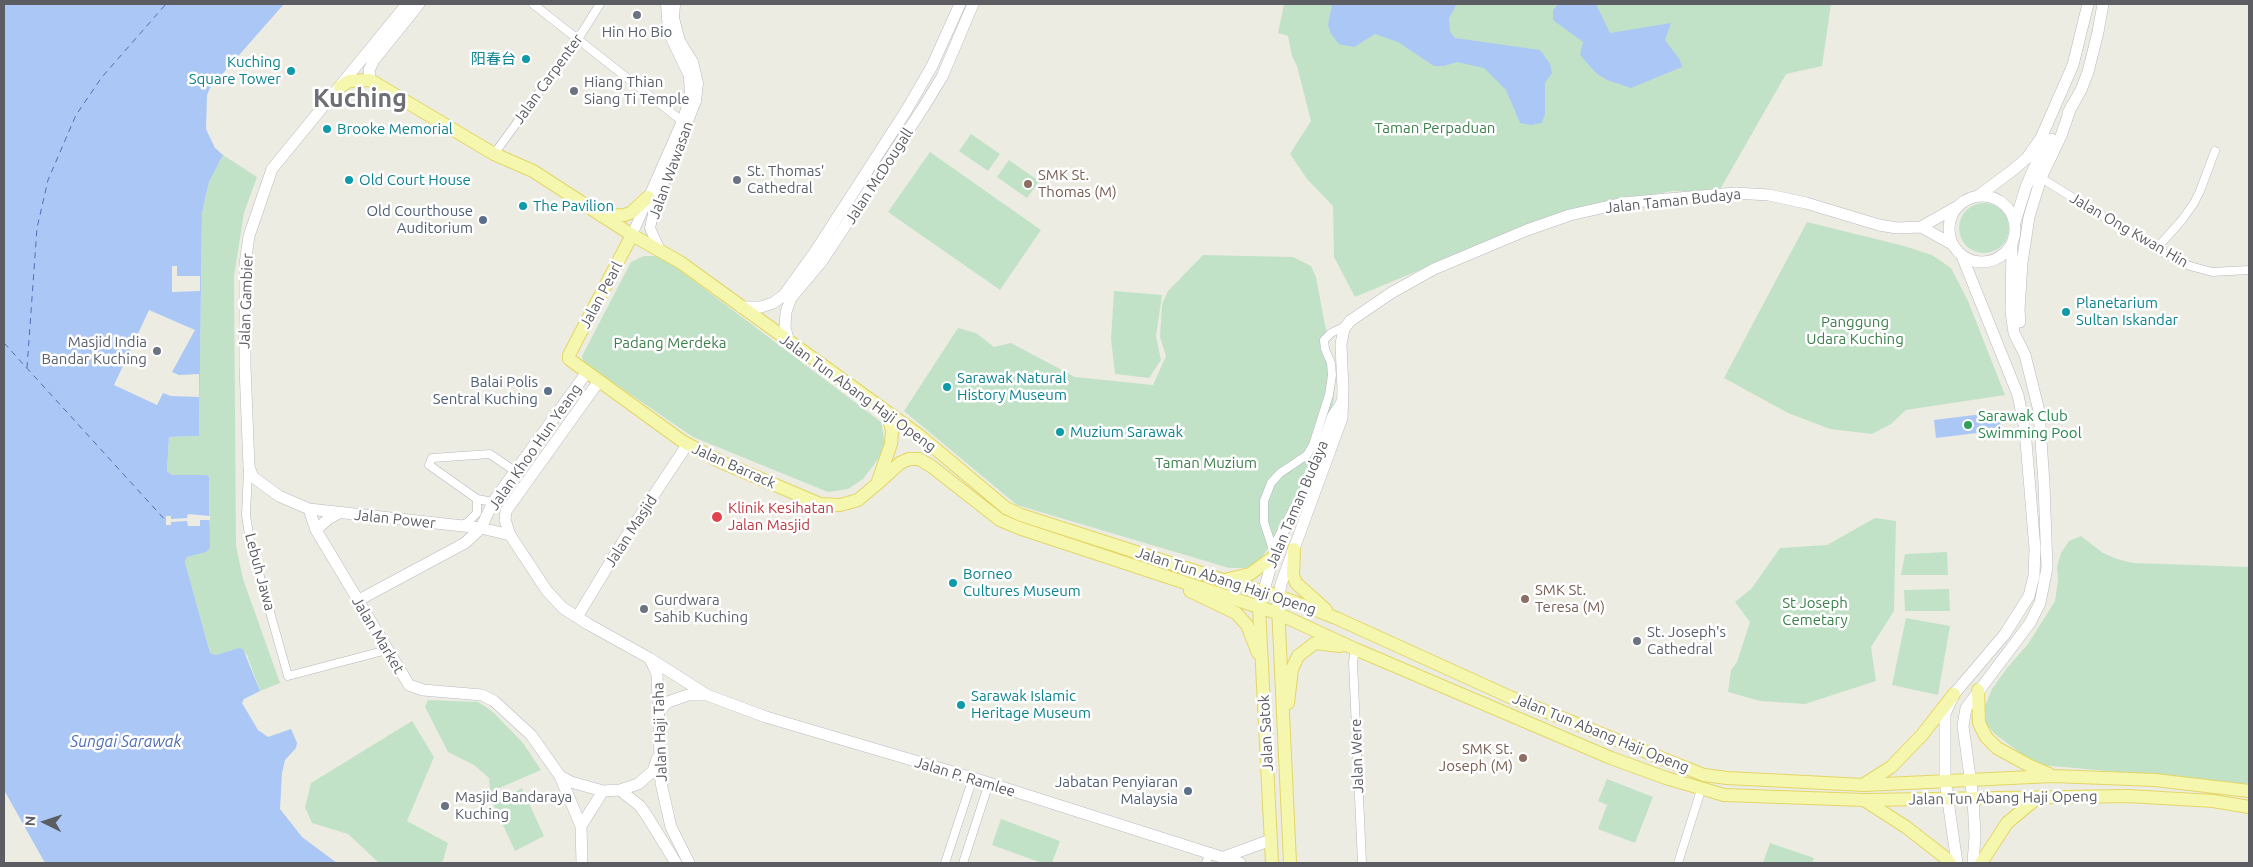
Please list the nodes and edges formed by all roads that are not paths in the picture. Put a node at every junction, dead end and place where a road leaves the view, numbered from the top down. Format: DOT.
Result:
graph roads {
  1 [pos="407,4"];
  2 [pos="420,4"];
  3 [pos="533,4"];
  4 [pos="600,4"];
  5 [pos="666,4"];
  6 [pos="675,4"];
  7 [pos="960,4"];
  8 [pos="973,4"];
  9 [pos="2088,4"];
  10 [pos="2103,4"];
  11 [pos="578,39"];
  12 [pos="370,80"];
  13 [pos="340,87"];
  14 [pos="2071,107"];
  15 [pos="682,121"];
  16 [pos="2215,151"];
  17 [pos="494,154"];
  18 [pos="2041,178"];
  19 [pos="1978,196"];
  20 [pos="648,197"];
  21 [pos="1958,206"];
  22 [pos="602,216"];
  23 [pos="2015,222"];
  24 [pos="1921,227"];
  25 [pos="632,235"];
  26 [pos="1952,244"];
  27 [pos="2012,244"];
  28 [pos="2156,249"];
  29 [pos="660,250"];
  30 [pos="1962,256"];
  31 [pos="2249,270"];
  32 [pos="741,308"];
  33 [pos="1346,326"];
  34 [pos="789,342"];
  35 [pos="569,355"];
  36 [pos="2025,355"];
  37 [pos="587,372"];
  38 [pos="599,381"];
  39 [pos="1342,402"];
  40 [pos="888,414"];
  41 [pos="687,445"];
  42 [pos="249,467"];
  43 [pos="516,472"];
  44 [pos="877,484"];
  45 [pos="477,499"];
  46 [pos="494,502"];
  47 [pos="309,510"];
  48 [pos="339,513"];
  49 [pos="460,526"];
  50 [pos="481,528"];
  51 [pos="316,530"];
  52 [pos="510,535"];
  53 [pos="465,543"];
  54 [pos="1294,549"];
  55 [pos="1273,556"];
  56 [pos="1146,570"];
  57 [pos="1223,580"];
  58 [pos="1264,590"];
  59 [pos="1280,596"];
  60 [pos="357,601"];
  61 [pos="1259,607"];
  62 [pos="1277,613"];
  63 [pos="577,618"];
  64 [pos="1336,618"];
  65 [pos="1354,649"];
  66 [pos="387,650"];
  67 [pos="649,658"];
  68 [pos="1263,670"];
  69 [pos="1978,690"];
  70 [pos="1954,694"];
  71 [pos="707,695"];
  72 [pos="658,712"];
  73 [pos="1284,735"];
  74 [pos="659,752"];
  75 [pos="560,776"];
  76 [pos="2053,776"];
  77 [pos="972,778"];
  78 [pos="1970,779"];
  79 [pos="1945,780"];
  80 [pos="989,783"];
  81 [pos="1864,784"];
  82 [pos="620,790"];
  83 [pos="1701,790"];
  84 [pos="603,791"];
  85 [pos="2249,791"];
  86 [pos="2037,798"];
  87 [pos="1948,799"];
  88 [pos="1973,799"];
  89 [pos="1864,800"];
  90 [pos="2249,807"];
  91 [pos="581,826"];
  92 [pos="1271,840"];
  93 [pos="1224,857"];
  94 [pos="1208,858"];
  95 [pos="1272,862"];
  96 [pos="582,863"];
  97 [pos="676,863"];
  98 [pos="689,863"];
  99 [pos="945,863"];
  100 [pos="963,863"];
  101 [pos="1240,863"];
  102 [pos="1290,863"];
  103 [pos="1362,863"];
  104 [pos="1678,863"];
  105 [pos="1950,863"];
  106 [pos="1957,863"];
  107 [pos="1974,863"];
  108 [pos="1981,863"];
  1 -- 13 [label="main road, Jalan Gambier"];
  2 -- 12 [label="main road"];
  3 -- 11 [label="street"];
  4 -- 11 [label="street, Jalan Carpenter"];
  5 -- 15 [label="street, Jalan Wawasan"];
  6 -- 29 [label="street, Jalan Wawasan"];
  7 -- 32 [label="main road, Jalan McDougall"];
  8 -- 34 [label="main road, Jalan McDougall"];
  9 -- 19 [label="main road"];
  10 -- 14 [label="main road"];
  11 -- 15 [label="street"];
  11 -- 17 [label="street, Jalan Carpenter"];
  12 -- 13 [label="main road"];
  12 -- 17 [label="main road, Jalan Tun Abang Haji Openg"];
  13 -- 42 [label="main road, Jalan Gambier"];
  14 -- 18 [label="main road"];
  14 -- 23 [label="main road"];
  15 -- 20 [label="street, Jalan Wawasan"];
  16 -- 28 [label="street"];
  17 -- 22 [label="main road, Jalan Tun Abang Haji Openg"];
  18 -- 28 [label="street, Jalan Ong Kwan Hin"];
  18 -- 36 [label="main road"];
  19 -- 21 [label="main road"];
  19 -- 23 [label="main road"];
  20 -- 22 [label="main road"];
  20 -- 25 [label="street, Jalan Wawasan"];
  21 -- 24 [label="main road"];
  21 -- 26 [label="main road"];
  22 -- 25 [label="main road, Jalan Tun Abang Haji Openg"];
  23 -- 27 [label="main road"];
  24 -- 26 [label="main road"];
  24 -- 33 [label="main road, Jalan Taman Budaya"];
  25 -- 29 [label="main road, Jalan Tun Abang Haji Openg"];
  25 -- 35 [label="main road, Jalan Pearl"];
  26 -- 30 [label="main road"];
  27 -- 30 [label="main road"];
  27 -- 36 [label="main road"];
  28 -- 31 [label="street, Jalan Ong Kwan Hin"];
  29 -- 32 [label="main road, Jalan Tun Abang Haji Openg"];
  30 -- 70 [label="main road"];
  32 -- 34 [label="main road, Jalan Tun Abang Haji Openg"];
  33 -- 39 [label="main road, Jalan Taman Budaya"];
  33 -- 55 [label="street"];
  34 -- 40 [label="main road, Jalan Tun Abang Haji Openg"];
  35 -- 37 [label="main road, Jalan Barrack"];
  36 -- 69 [label="main road"];
  37 -- 38 [label="main road, Jalan Barrack"];
  37 -- 43 [label="main road, Jalan Khoo Hun Yeang"];
  38 -- 41 [label="main road, Jalan Barrack"];
  38 -- 52 [label="main road, Jalan Khoo Hun Yeang"];
  39 -- 54 [label="main road, Jalan Taman Budaya"];
  39 -- 55 [label="main road, Jalan Taman Budaya"];
  40 -- 44 [label="main road"];
  40 -- 57 [label="main road, Jalan Tun Abang Haji Openg"];
  41 -- 44 [label="main road, Jalan Barrack"];
  41 -- 63 [label="main road, Jalan Masjid"];
  42 -- 47 [label="main road"];
  42 -- 66 [label="street, Lebuh Jawa"];
  43 -- 45 [label="street"];
  43 -- 46 [label="main road, Jalan Khoo Hun Yeang"];
  44 -- 56 [label="main road, Jalan Tun Abang Haji Openg"];
  45 -- 46 [label="street"];
  45 -- 49 [label="street"];
  46 -- 50 [label="main road, Jalan Khoo Hun Yeang"];
  47 -- 48 [label="main road, Jalan Power"];
  47 -- 51 [label="main road, Jalan Market"];
  48 -- 49 [label="main road, Jalan Power"];
  48 -- 51 [label="main road"];
  49 -- 50 [label="main road, Jalan Power"];
  49 -- 53 [label="main road"];
  50 -- 52 [label="main road, Jalan Power"];
  50 -- 53 [label="main road, Jalan Khoo Hun Yeang"];
  51 -- 60 [label="main road, Jalan Market"];
  52 -- 63 [label="main road, Jalan P. Ramlee"];
  53 -- 60 [label="main road, Jalan Khoo Hun Yeang"];
  54 -- 59 [label="main road, Jalan Taman Budaya"];
  54 -- 64 [label="main road"];
  55 -- 57 [label="main road"];
  55 -- 58 [label="main road, Jalan Taman Budaya"];
  56 -- 61 [label="main road, Jalan Tun Abang Haji Openg"];
  56 -- 68 [label="main road"];
  57 -- 58 [label="main road, Jalan Tun Abang Haji Openg"];
  58 -- 59 [label="main road, Jalan Tun Abang Haji Openg"];
  58 -- 61 [label="main road, Jalan Taman Budaya"];
  59 -- 62 [label="main road, Jalan Taman Budaya"];
  59 -- 64 [label="main road, Jalan Tun Abang Haji Openg"];
  60 -- 66 [label="main road, Jalan Market"];
  61 -- 62 [label="main road, Jalan Tun Abang Haji Openg"];
  61 -- 68 [label="main road, Jalan Satok"];
  62 -- 65 [label="main road, Jalan Tun Abang Haji Openg"];
  62 -- 73 [label="main road, Jalan Satok"];
  63 -- 67 [label="main road, Jalan P. Ramlee"];
  64 -- 81 [label="main road, Jalan Tun Abang Haji Openg"];
  65 -- 73 [label="main road"];
  65 -- 83 [label="main road, Jalan Tun Abang Haji Openg"];
  65 -- 103 [label="street, Jalan Were"];
  66 -- 75 [label="main road, Jalan Market"];
  67 -- 71 [label="main road, Jalan P. Ramlee"];
  67 -- 72 [label="main road, Jalan Haji Taha"];
  68 -- 92 [label="main road, Jalan Satok"];
  69 -- 76 [label="main road"];
  69 -- 78 [label="main road"];
  70 -- 79 [label="main road"];
  70 -- 81 [label="main road"];
  71 -- 72 [label="main road, Jalan P. Ramlee"];
  71 -- 77 [label="main road, Jalan P. Ramlee"];
  72 -- 74 [label="main road, Jalan Haji Taha"];
  73 -- 102 [label="main road, Jalan Satok"];
  74 -- 82 [label="main road"];
  74 -- 98 [label="main road, Jalan Haji Taha"];
  75 -- 84 [label="main road"];
  75 -- 91 [label="main road, Jalan Market"];
  76 -- 78 [label="main road, Jalan Tun Abang Haji Openg"];
  76 -- 85 [label="main road, Jalan Tun Abang Haji Openg"];
  77 -- 80 [label="main road, Jalan P. Ramlee"];
  77 -- 99 [label="street"];
  78 -- 79 [label="main road, Jalan Tun Abang Haji Openg"];
  78 -- 88 [label="main road"];
  79 -- 81 [label="main road, Jalan Tun Abang Haji Openg"];
  79 -- 87 [label="main road"];
  80 -- 94 [label="main road, Jalan P. Ramlee"];
  80 -- 100 [label="street"];
  82 -- 84 [label="main road"];
  82 -- 97 [label="main road"];
  83 -- 89 [label="main road, Jalan Tun Abang Haji Openg"];
  83 -- 104 [label="street"];
  84 -- 91 [label="main road"];
  86 -- 88 [label="main road, Jalan Tun Abang Haji Openg"];
  86 -- 90 [label="main road, Jalan Tun Abang Haji Openg"];
  86 -- 108 [label="main road"];
  87 -- 88 [label="main road, Jalan Tun Abang Haji Openg"];
  87 -- 89 [label="main road, Jalan Tun Abang Haji Openg"];
  87 -- 106 [label="main road"];
  88 -- 107 [label="main road"];
  89 -- 105 [label="main road"];
  91 -- 96 [label="main road"];
  92 -- 93 [label="main road"];
  92 -- 95 [label="main road, Jalan Satok"];
  93 -- 94 [label="main road, Jalan P. Ramlee"];
  93 -- 101 [label="main road, Jalan P. Ramlee"];
}
